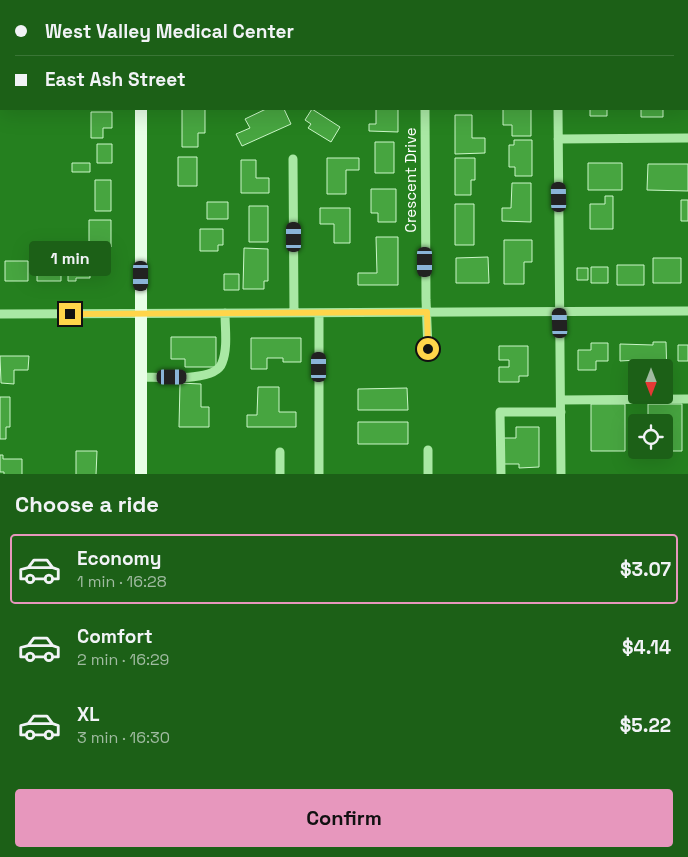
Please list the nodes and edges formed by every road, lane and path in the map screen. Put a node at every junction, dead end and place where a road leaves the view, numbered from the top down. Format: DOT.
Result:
graph roads {
  1 [pos="141,110"];
  2 [pos="425,110"];
  3 [pos="558,110"];
  4 [pos="688,138"];
  5 [pos="558,139"];
  6 [pos="293,159"];
  7 [pos="688,311"];
  8 [pos="427,312"];
  9 [pos="560,312"];
  10 [pos="141,313"];
  11 [pos="225,313"];
  12 [pos="294,313"];
  13 [pos="319,313"];
  14 [pos="0,314"];
  15 [pos="428,349"];
  16 [pos="141,377"];
  17 [pos="688,399"];
  18 [pos="561,400"];
  19 [pos="561,412"];
  20 [pos="428,450"];
  21 [pos="280,452"];
  22 [pos="141,474"];
  23 [pos="280,474"];
  24 [pos="319,474"];
  25 [pos="428,474"];
  26 [pos="501,474"];
  27 [pos="561,474"];
  1 -- 10 [label="main road"];
  2 -- 8 [label="street, Crescent Drive"];
  3 -- 5 [label="street"];
  4 -- 5 [label="street"];
  5 -- 9 [label="street"];
  6 -- 12 [label="street"];
  7 -- 9 [label="street"];
  8 -- 9 [label="street"];
  8 -- 13 [label="street"];
  8 -- 15 [label="street, Crescent Drive"];
  9 -- 18 [label="street"];
  10 -- 11 [label="street"];
  10 -- 14 [label="street"];
  10 -- 16 [label="main road"];
  11 -- 12 [label="street"];
  11 -- 16 [label="street"];
  12 -- 13 [label="street"];
  13 -- 24 [label="street"];
  16 -- 22 [label="main road"];
  17 -- 18 [label="street"];
  18 -- 19 [label="street"];
  19 -- 26 [label="street"];
  19 -- 27 [label="street"];
  20 -- 25 [label="street"];
  21 -- 23 [label="street"];
}
